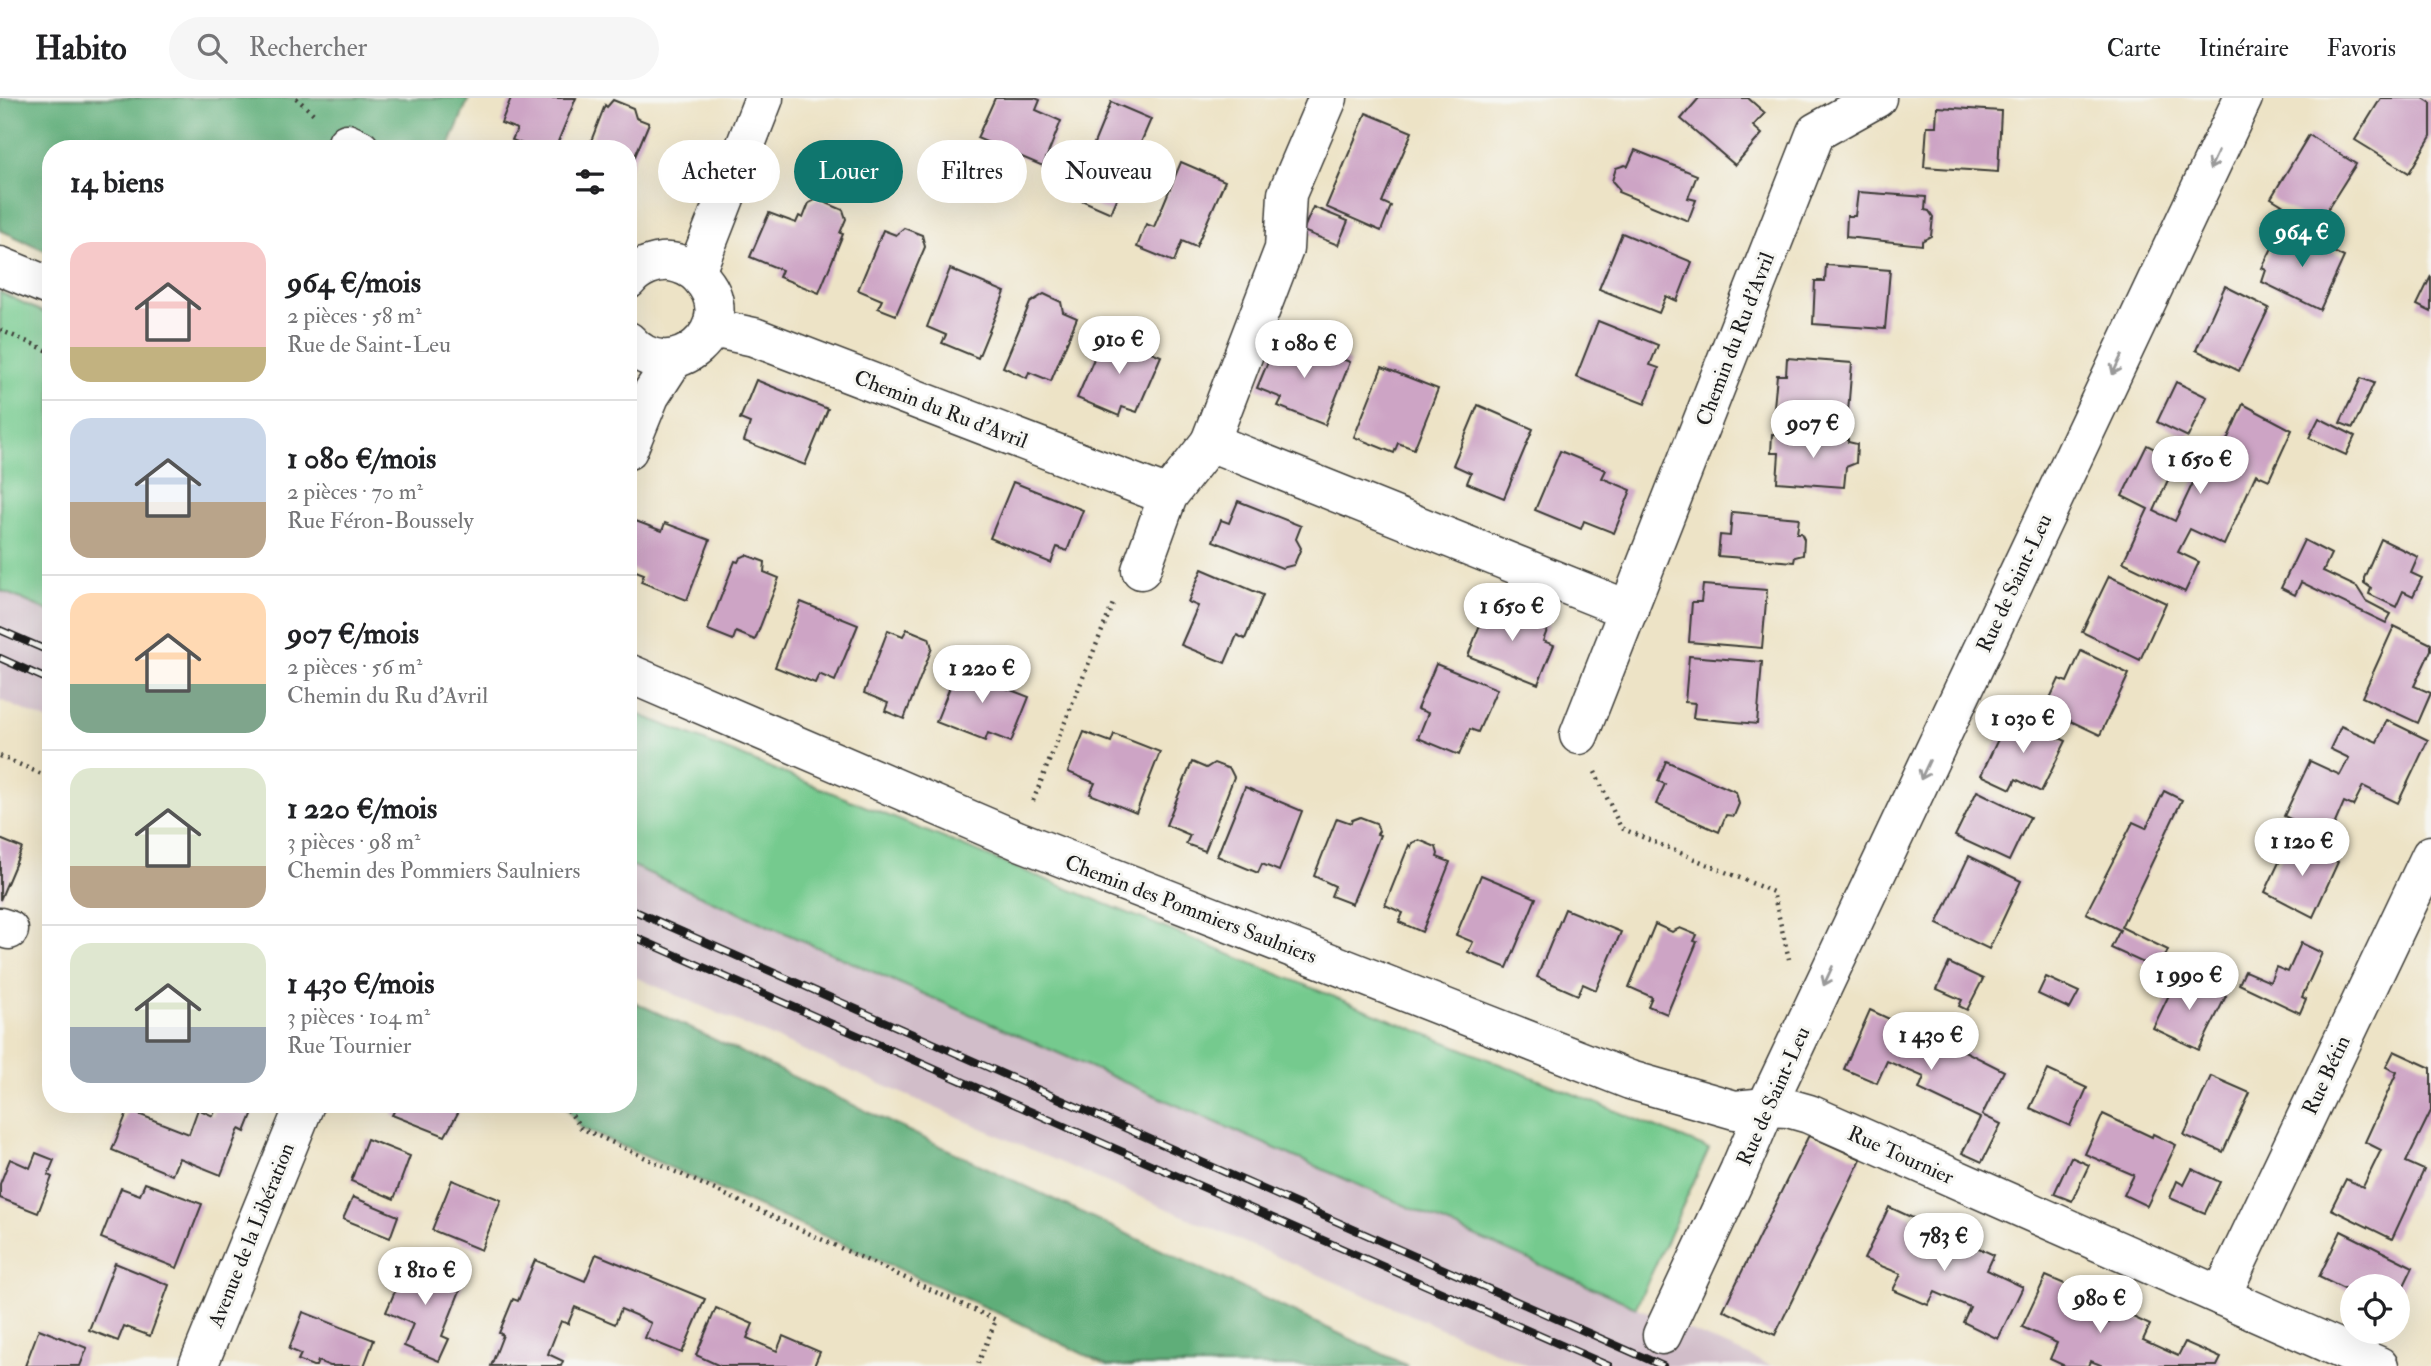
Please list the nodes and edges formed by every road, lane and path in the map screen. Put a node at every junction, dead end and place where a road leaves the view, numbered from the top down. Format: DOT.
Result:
graph roads {
  1 [pos="764,98"];
  2 [pos="1328,98"];
  3 [pos="1877,98"];
  4 [pos="2243,98"];
  5 [pos="0,266"];
  6 [pos="637,272"];
  7 [pos="696,272"];
  8 [pos="42,283"];
  9 [pos="712,328"];
  10 [pos="0,330"];
  11 [pos="42,348"];
  12 [pos="637,352"];
  13 [pos="674,359"];
  14 [pos="637,428"];
  15 [pos="1210,442"];
  16 [pos="1168,496"];
  17 [pos="1141,570"];
  18 [pos="1629,610"];
  19 [pos="637,677"];
  20 [pos="1579,735"];
  21 [pos="0,756"];
  22 [pos="42,774"];
  23 [pos="1017,841"];
  24 [pos="2431,855"];
  25 [pos="1805,1024"];
  26 [pos="1766,1107"];
  27 [pos="301,1113"];
  28 [pos="570,1113"];
  29 [pos="2221,1296"];
  30 [pos="1662,1335"];
  31 [pos="198,1366"];
  32 [pos="977,1366"];
  33 [pos="2379,1366"];
  1 -- 7 [label="street"];
  2 -- 15 [label="street"];
  3 -- 18 [label="street, Chemin du Ru d'Avril"];
  4 -- 25 [label="street, Rue de Saint-Leu, one-way"];
  5 -- 8 [label="street"];
  6 -- 7 [label="street"];
  7 -- 9 [label="street"];
  9 -- 13 [label="street"];
  9 -- 16 [label="street, Chemin du Ru d'Avril"];
  10 -- 11 [label="path"];
  12 -- 13 [label="street"];
  13 -- 14 [label="street"];
  15 -- 16 [label="street"];
  15 -- 18 [label="street"];
  16 -- 17 [label="street"];
  17 -- 23 [label="path"];
  18 -- 20 [label="street, Chemin du Ru d'Avril"];
  19 -- 23 [label="street, Chemin des Pommiers Saulniers"];
  20 -- 25 [label="path"];
  21 -- 22 [label="path"];
  23 -- 26 [label="street, Chemin des Pommiers Saulniers"];
  24 -- 29 [label="street, Rue Bétin"];
  25 -- 26 [label="street, Rue de Saint-Leu"];
  26 -- 29 [label="street, Rue Tournier"];
  26 -- 30 [label="street, Rue de Saint-Leu"];
  27 -- 31 [label="street, Avenue de la Libération"];
  28 -- 32 [label="path"];
  29 -- 33 [label="street, Rue Tournier"];
}
